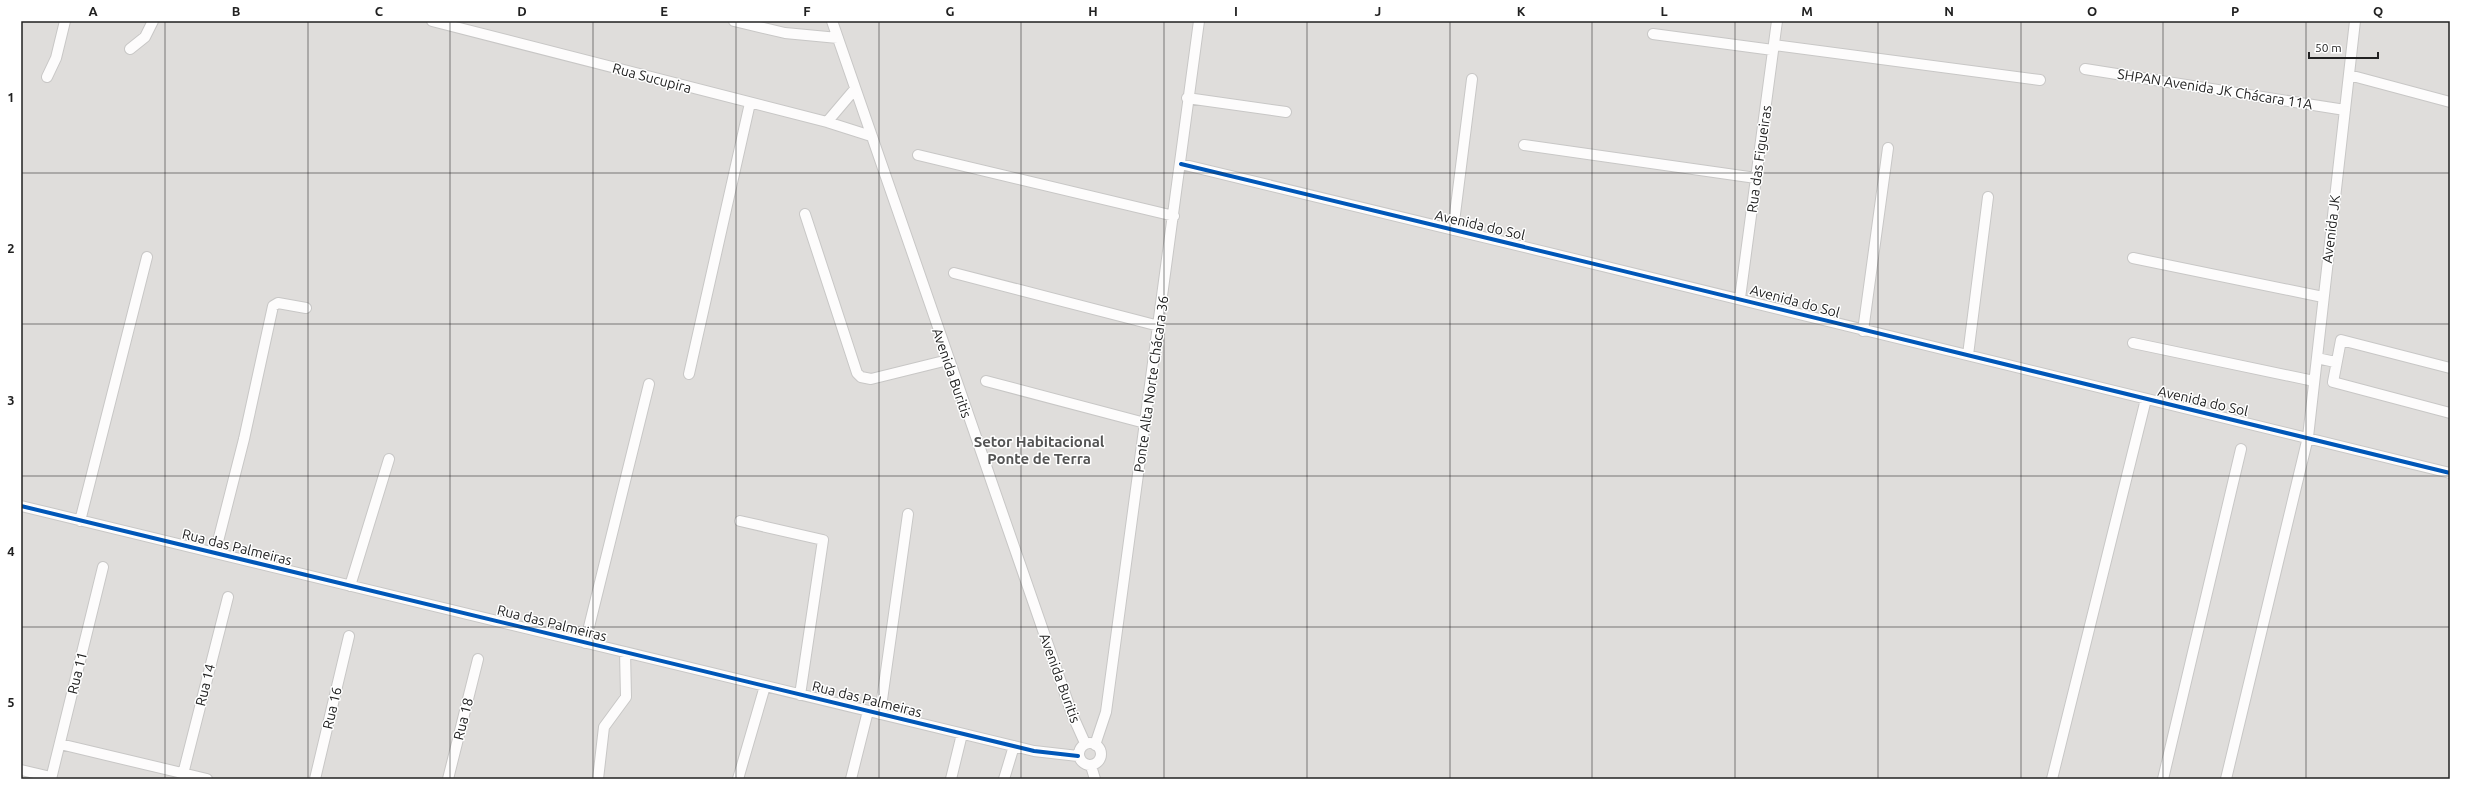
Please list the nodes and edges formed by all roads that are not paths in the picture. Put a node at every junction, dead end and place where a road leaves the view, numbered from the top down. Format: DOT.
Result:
graph roads {
  1 [pos="65,21"];
  2 [pos="153,21"];
  3 [pos="432,21"];
  4 [pos="734,21"];
  5 [pos="832,21"];
  6 [pos="1199,21"];
  7 [pos="1777,21"];
  8 [pos="2355,21"];
  9 [pos="468,26"];
  10 [pos="1653,34"];
  11 [pos="838,38"];
  12 [pos="1774,47"];
  13 [pos="130,49"];
  14 [pos="2085,69"];
  15 [pos="2349,75"];
  16 [pos="47,77"];
  17 [pos="1472,79"];
  18 [pos="2040,80"];
  19 [pos="855,89"];
  20 [pos="1187,98"];
  21 [pos="2450,102"];
  22 [pos="750,103"];
  23 [pos="2345,110"];
  24 [pos="1286,112"];
  25 [pos="827,122"];
  26 [pos="871,136"];
  27 [pos="1524,145"];
  28 [pos="1888,148"];
  29 [pos="918,155"];
  30 [pos="1181,164"];
  31 [pos="1756,178"];
  32 [pos="1988,197"];
  33 [pos="805,214"];
  34 [pos="1174,216"];
  35 [pos="1453,230"];
  36 [pos="147,257"];
  37 [pos="2133,258"];
  38 [pos="954,273"];
  39 [pos="2323,297"];
  40 [pos="1740,298"];
  41 [pos="306,308"];
  42 [pos="1158,326"];
  43 [pos="1863,330"];
  44 [pos="2133,344"];
  45 [pos="1968,355"];
  46 [pos="2316,358"];
  47 [pos="948,360"];
  48 [pos="2336,362"];
  49 [pos="2450,368"];
  50 [pos="689,374"];
  51 [pos="986,381"];
  52 [pos="2314,381"];
  53 [pos="649,384"];
  54 [pos="2146,399"];
  55 [pos="2450,413"];
  56 [pos="1145,423"];
  57 [pos="2308,437"];
  58 [pos="2241,449"];
  59 [pos="388,459"];
  60 [pos="2450,473"];
  61 [pos="21,506"];
  62 [pos="908,514"];
  63 [pos="80,521"];
  64 [pos="740,521"];
  65 [pos="215,554"];
  66 [pos="103,567"];
  67 [pos="350,586"];
  68 [pos="228,597"];
  69 [pos="349,636"];
  70 [pos="585,643"];
  71 [pos="624,652"];
  72 [pos="478,659"];
  73 [pos="764,686"];
  74 [pos="800,695"];
  75 [pos="868,711"];
  76 [pos="880,714"];
  77 [pos="962,734"];
  78 [pos="60,744"];
  79 [pos="1090,744"];
  80 [pos="1014,746"];
  81 [pos="1078,756"];
  82 [pos="1091,766"];
  83 [pos="21,770"];
  84 [pos="183,774"];
  85 [pos="51,778"];
  86 [pos="207,779"];
  87 [pos="315,779"];
  88 [pos="448,779"];
  89 [pos="598,779"];
  90 [pos="738,779"];
  91 [pos="851,779"];
  92 [pos="951,779"];
  93 [pos="1004,779"];
  94 [pos="1095,779"];
  95 [pos="2052,779"];
  96 [pos="2163,779"];
  97 [pos="2226,779"];
  1 -- 16 [label="street"];
  2 -- 13 [label="street"];
  3 -- 9 [label="street, Rua Sucupira"];
  4 -- 11 [label="street"];
  5 -- 11 [label="street, Avenida Buritis"];
  6 -- 20 [label="street, Ponte Alta Norte Chácara 36"];
  7 -- 12 [label="street, Rua das Figueiras"];
  8 -- 15 [label="street, Avenida JK"];
  9 -- 22 [label="street, Rua Sucupira"];
  10 -- 12 [label="street"];
  11 -- 19 [label="street, Avenida Buritis"];
  12 -- 18 [label="street"];
  12 -- 31 [label="street, Rua das Figueiras"];
  14 -- 23 [label="street, SHPAN Avenida JK Chácara 11A"];
  15 -- 21 [label="street"];
  15 -- 23 [label="street, Avenida JK"];
  17 -- 35 [label="street"];
  19 -- 25 [label="street"];
  19 -- 26 [label="street, Avenida Buritis"];
  20 -- 24 [label="street"];
  20 -- 30 [label="street, Ponte Alta Norte Chácara 36"];
  22 -- 25 [label="street, Rua Sucupira"];
  22 -- 50 [label="street"];
  23 -- 39 [label="street, Avenida JK"];
  25 -- 26 [label="street, Rua Sucupira"];
  26 -- 47 [label="street, Avenida Buritis"];
  27 -- 31 [label="street"];
  28 -- 43 [label="street"];
  29 -- 34 [label="street"];
  30 -- 34 [label="street, Ponte Alta Norte Chácara 36"];
  30 -- 35 [label="street, Avenida do Sol"];
  31 -- 40 [label="street, Rua das Figueiras"];
  32 -- 45 [label="street"];
  33 -- 47 [label="street"];
  34 -- 42 [label="street, Ponte Alta Norte Chácara 36"];
  35 -- 40 [label="street, Avenida do Sol"];
  36 -- 63 [label="street"];
  37 -- 39 [label="street"];
  38 -- 42 [label="street"];
  39 -- 46 [label="street, Avenida JK"];
  40 -- 43 [label="street, Avenida do Sol"];
  41 -- 65 [label="street"];
  42 -- 56 [label="street, Ponte Alta Norte Chácara 36"];
  43 -- 45 [label="street, Avenida do Sol"];
  44 -- 52 [label="street"];
  45 -- 54 [label="street, Avenida do Sol"];
  46 -- 48 [label="street"];
  46 -- 52 [label="street, Avenida JK"];
  47 -- 79 [label="street, Avenida Buritis"];
  48 -- 49 [label="street"];
  48 -- 55 [label="street"];
  51 -- 56 [label="street"];
  52 -- 57 [label="street, Avenida JK"];
  53 -- 70 [label="street"];
  54 -- 57 [label="street, Avenida do Sol"];
  54 -- 95 [label="street"];
  56 -- 79 [label="street, Ponte Alta Norte Chácara 36"];
  57 -- 60 [label="street, Avenida do Sol"];
  57 -- 97 [label="street, Avenida JK"];
  58 -- 96 [label="street"];
  59 -- 67 [label="street"];
  61 -- 63 [label="street, Rua das Palmeiras"];
  62 -- 76 [label="street"];
  63 -- 65 [label="street, Rua das Palmeiras"];
  64 -- 74 [label="street"];
  65 -- 67 [label="street, Rua das Palmeiras"];
  66 -- 78 [label="street, Rua 11"];
  67 -- 70 [label="street, Rua das Palmeiras"];
  68 -- 84 [label="street, Rua 14"];
  69 -- 87 [label="street, Rua 16"];
  70 -- 71 [label="street, Rua das Palmeiras"];
  71 -- 73 [label="street, Rua das Palmeiras"];
  71 -- 89 [label="street"];
  72 -- 88 [label="street, Rua 18"];
  73 -- 74 [label="street, Rua das Palmeiras"];
  73 -- 90 [label="street"];
  74 -- 75 [label="street, Rua das Palmeiras"];
  75 -- 76 [label="street, Rua das Palmeiras"];
  75 -- 91 [label="street"];
  76 -- 77 [label="street, Rua das Palmeiras"];
  77 -- 80 [label="street, Rua das Palmeiras"];
  77 -- 92 [label="street"];
  78 -- 84 [label="street"];
  78 -- 85 [label="street, Rua 11"];
  79 -- 81 [label="street"];
  79 -- 82 [label="street"];
  80 -- 81 [label="street, Rua das Palmeiras"];
  80 -- 93 [label="street"];
  81 -- 82 [label="street"];
  82 -- 94 [label="street"];
  83 -- 85 [label="street"];
  84 -- 86 [label="street"];
}
